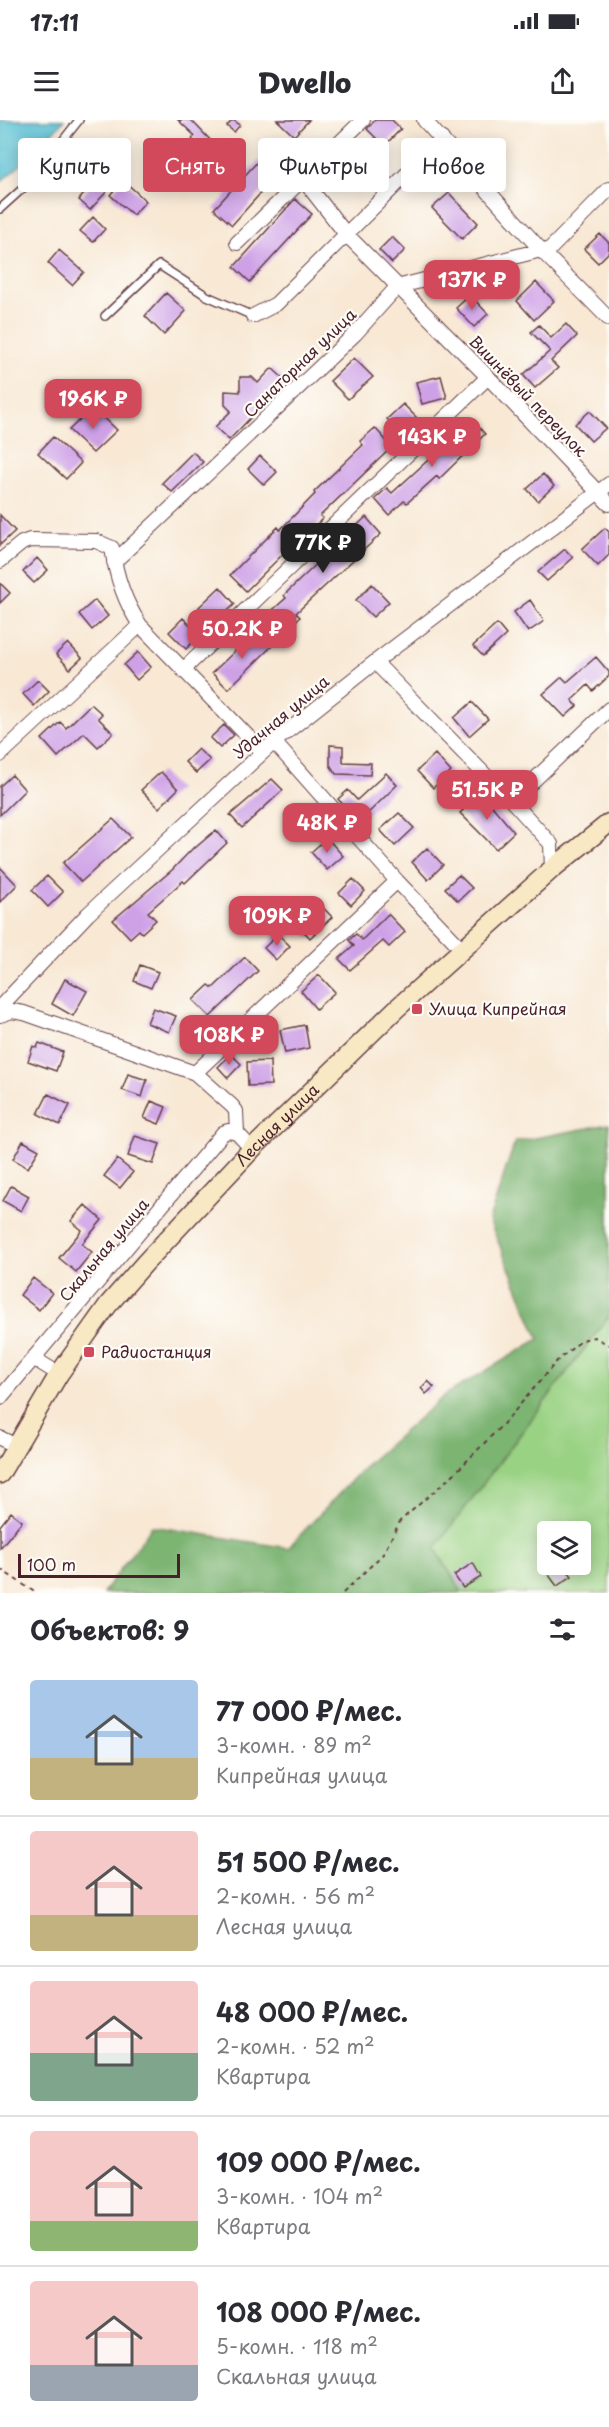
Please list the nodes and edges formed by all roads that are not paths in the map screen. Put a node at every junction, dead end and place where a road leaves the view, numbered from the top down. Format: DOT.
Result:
graph roads {
  1 [pos="79,120"];
  2 [pos="363,120"];
  3 [pos="424,120"];
  4 [pos="344,138"];
  5 [pos="441,138"];
  6 [pos="401,180"];
  7 [pos="609,189"];
  8 [pos="288,192"];
  9 [pos="313,192"];
  10 [pos="489,192"];
  11 [pos="0,209"];
  12 [pos="346,234"];
  13 [pos="237,243"];
  14 [pos="543,252"];
  15 [pos="397,287"];
  16 [pos="105,316"];
  17 [pos="254,316"];
  18 [pos="609,319"];
  19 [pos="489,377"];
  20 [pos="606,494"];
  21 [pos="0,561"];
  22 [pos="114,562"];
  23 [pos="140,625"];
  24 [pos="375,662"];
  25 [pos="183,670"];
  26 [pos="609,709"];
  27 [pos="274,742"];
  28 [pos="263,752"];
  29 [pos="0,755"];
  30 [pos="493,783"];
  31 [pos="609,823"];
  32 [pos="552,869"];
  33 [pos="397,881"];
  34 [pos="462,949"];
  35 [pos="0,1007"];
  36 [pos="0,1015"];
  37 [pos="195,1073"];
  38 [pos="237,1133"];
  39 [pos="252,1149"];
  40 [pos="33,1358"];
  41 [pos="59,1374"];
  42 [pos="0,1398"];
  43 [pos="8,1442"];
  44 [pos="0,1474"];
  1 -- 11 [label="lane"];
  2 -- 4 [label="street"];
  3 -- 5 [label="street"];
  6 -- 12 [label="street"];
  7 -- 14 [label="street"];
  8 -- 13 [label="street"];
  9 -- 12 [label="street, Вишнёвый переулок"];
  10 -- 14 [label="street"];
  12 -- 15 [label="street, Вишнёвый переулок"];
  12 -- 17 [label="street"];
  14 -- 15 [label="street"];
  14 -- 18 [label="street"];
  15 -- 19 [label="street, Вишнёвый переулок"];
  15 -- 22 [label="street, Санаторная улица"];
  16 -- 17 [label="lane"];
  19 -- 20 [label="street, Вишнёвый переулок"];
  19 -- 25 [label="street"];
  20 -- 24 [label="street, Удачная улица"];
  21 -- 22 [label="street"];
  22 -- 23 [label="street"];
  23 -- 25 [label="street"];
  23 -- 29 [label="street"];
  24 -- 27 [label="street, Удачная улица"];
  24 -- 30 [label="street"];
  25 -- 28 [label="street"];
  26 -- 32 [label="street"];
  27 -- 28 [label="street, Удачная улица"];
  27 -- 33 [label="street"];
  28 -- 35 [label="street, Удачная улица"];
  31 -- 32 [label="main road, Лесная улица"];
  32 -- 34 [label="main road, Лесная улица"];
  33 -- 34 [label="street"];
  33 -- 37 [label="street"];
  34 -- 39 [label="main road, Лесная улица"];
  36 -- 37 [label="street"];
  37 -- 38 [label="street"];
  38 -- 39 [label="street"];
  38 -- 40 [label="street, Скальная улица"];
  39 -- 41 [label="main road, Лесная улица"];
  40 -- 41 [label="street"];
  40 -- 42 [label="street, Скальная улица"];
  41 -- 43 [label="main road, Лесная улица"];
  43 -- 44 [label="main road, Лесная улица"];
}
